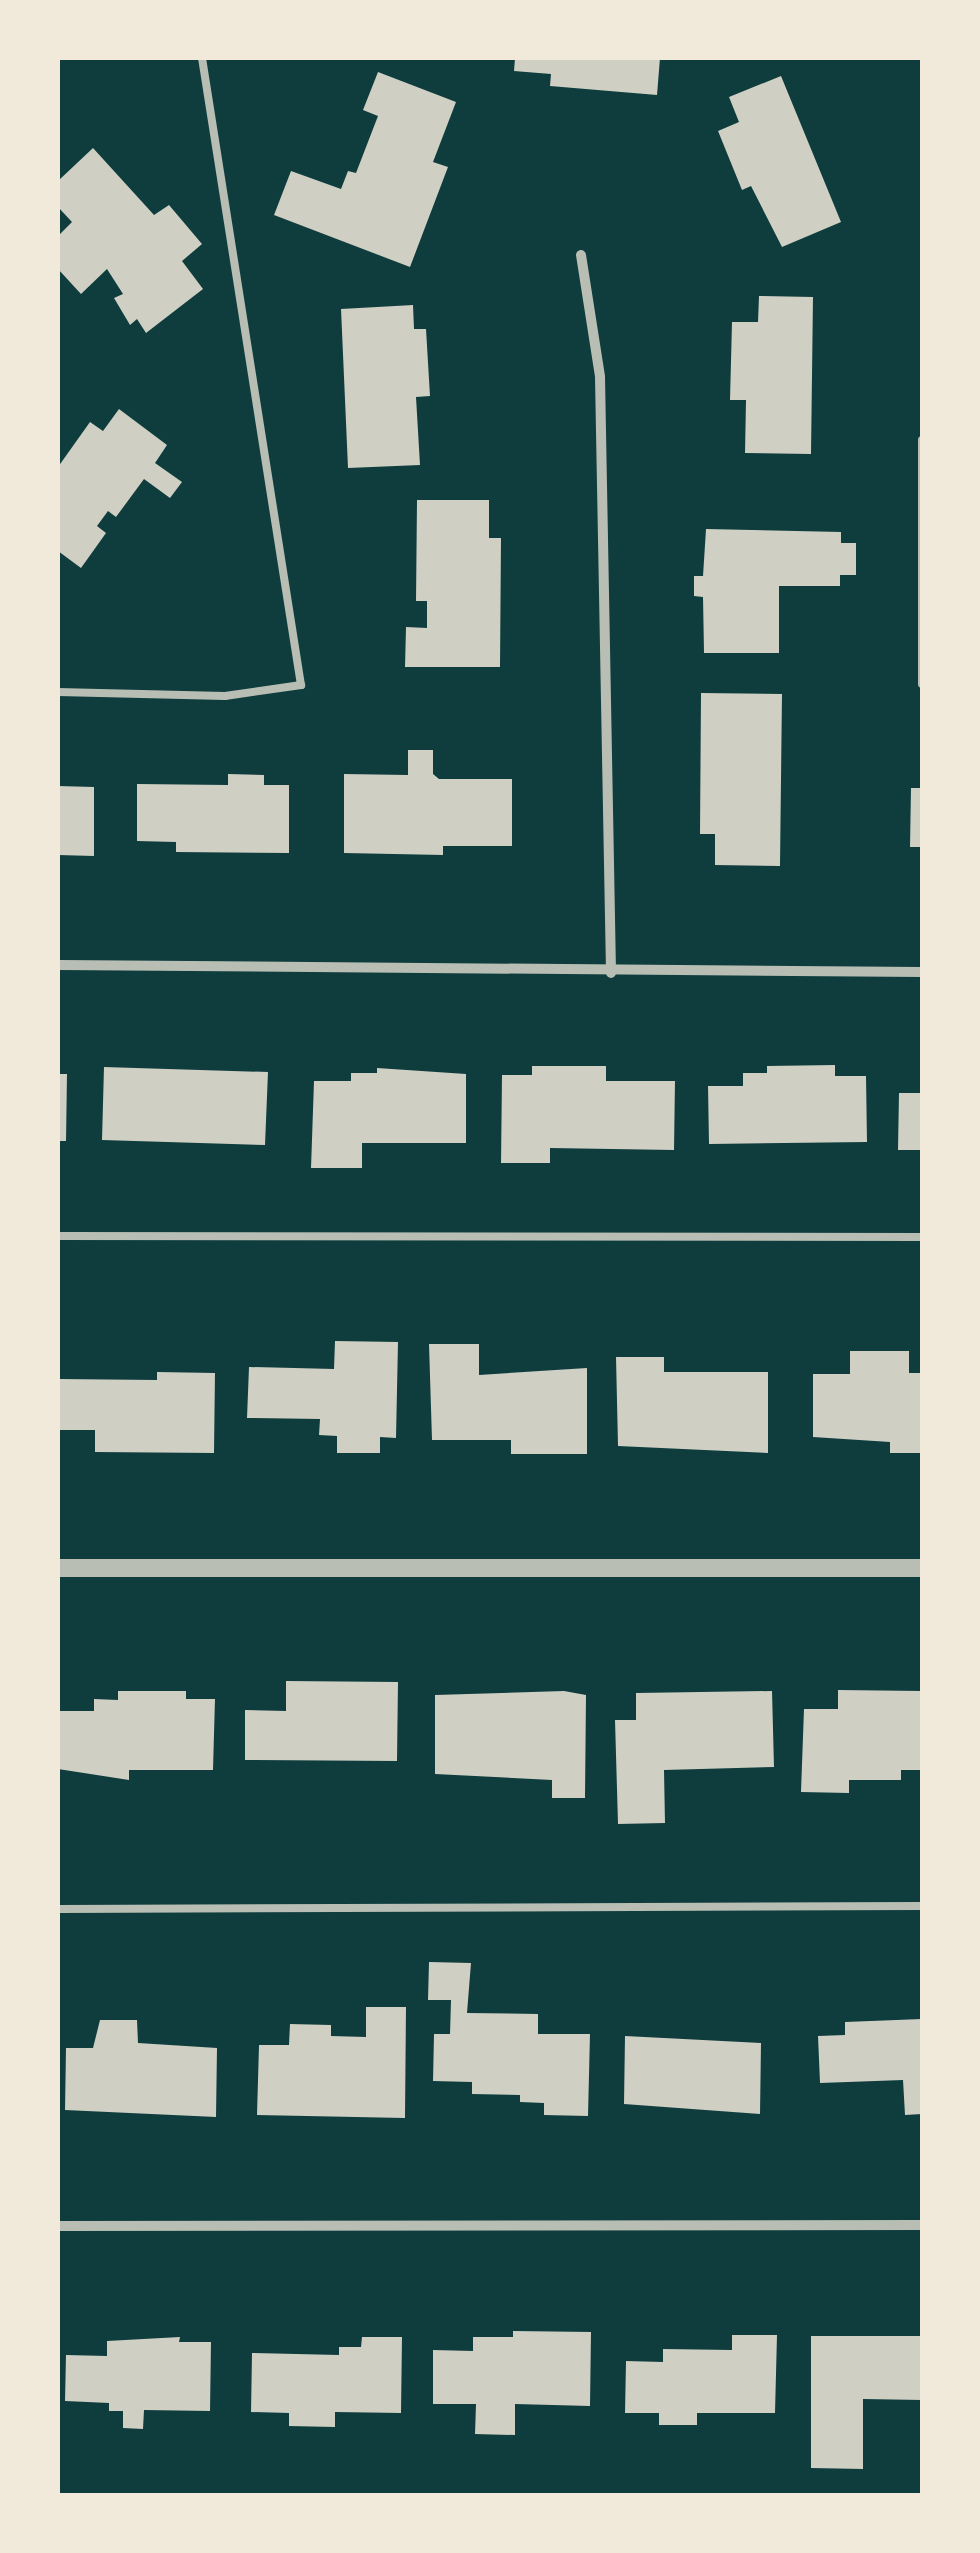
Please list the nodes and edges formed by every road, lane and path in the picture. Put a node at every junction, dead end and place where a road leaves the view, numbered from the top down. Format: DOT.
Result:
graph roads {
  1 [pos="202,58"];
  2 [pos="581,256"];
  3 [pos="922,440"];
  4 [pos="922,684"];
  5 [pos="58,692"];
  6 [pos="58,964"];
  7 [pos="922,972"];
  8 [pos="611,973"];
  9 [pos="58,1236"];
  10 [pos="922,1237"];
  11 [pos="58,1568"];
  12 [pos="922,1568"];
  13 [pos="922,1906"];
  14 [pos="58,1909"];
  15 [pos="922,2225"];
  16 [pos="58,2226"];
  1 -- 5 [label="lane"];
  2 -- 8 [label="street"];
  3 -- 4 [label="lane"];
  6 -- 8 [label="street"];
  7 -- 8 [label="street"];
  9 -- 10 [label="lane"];
  11 -- 12 [label="street"];
  13 -- 14 [label="lane"];
  15 -- 16 [label="street"];
}
